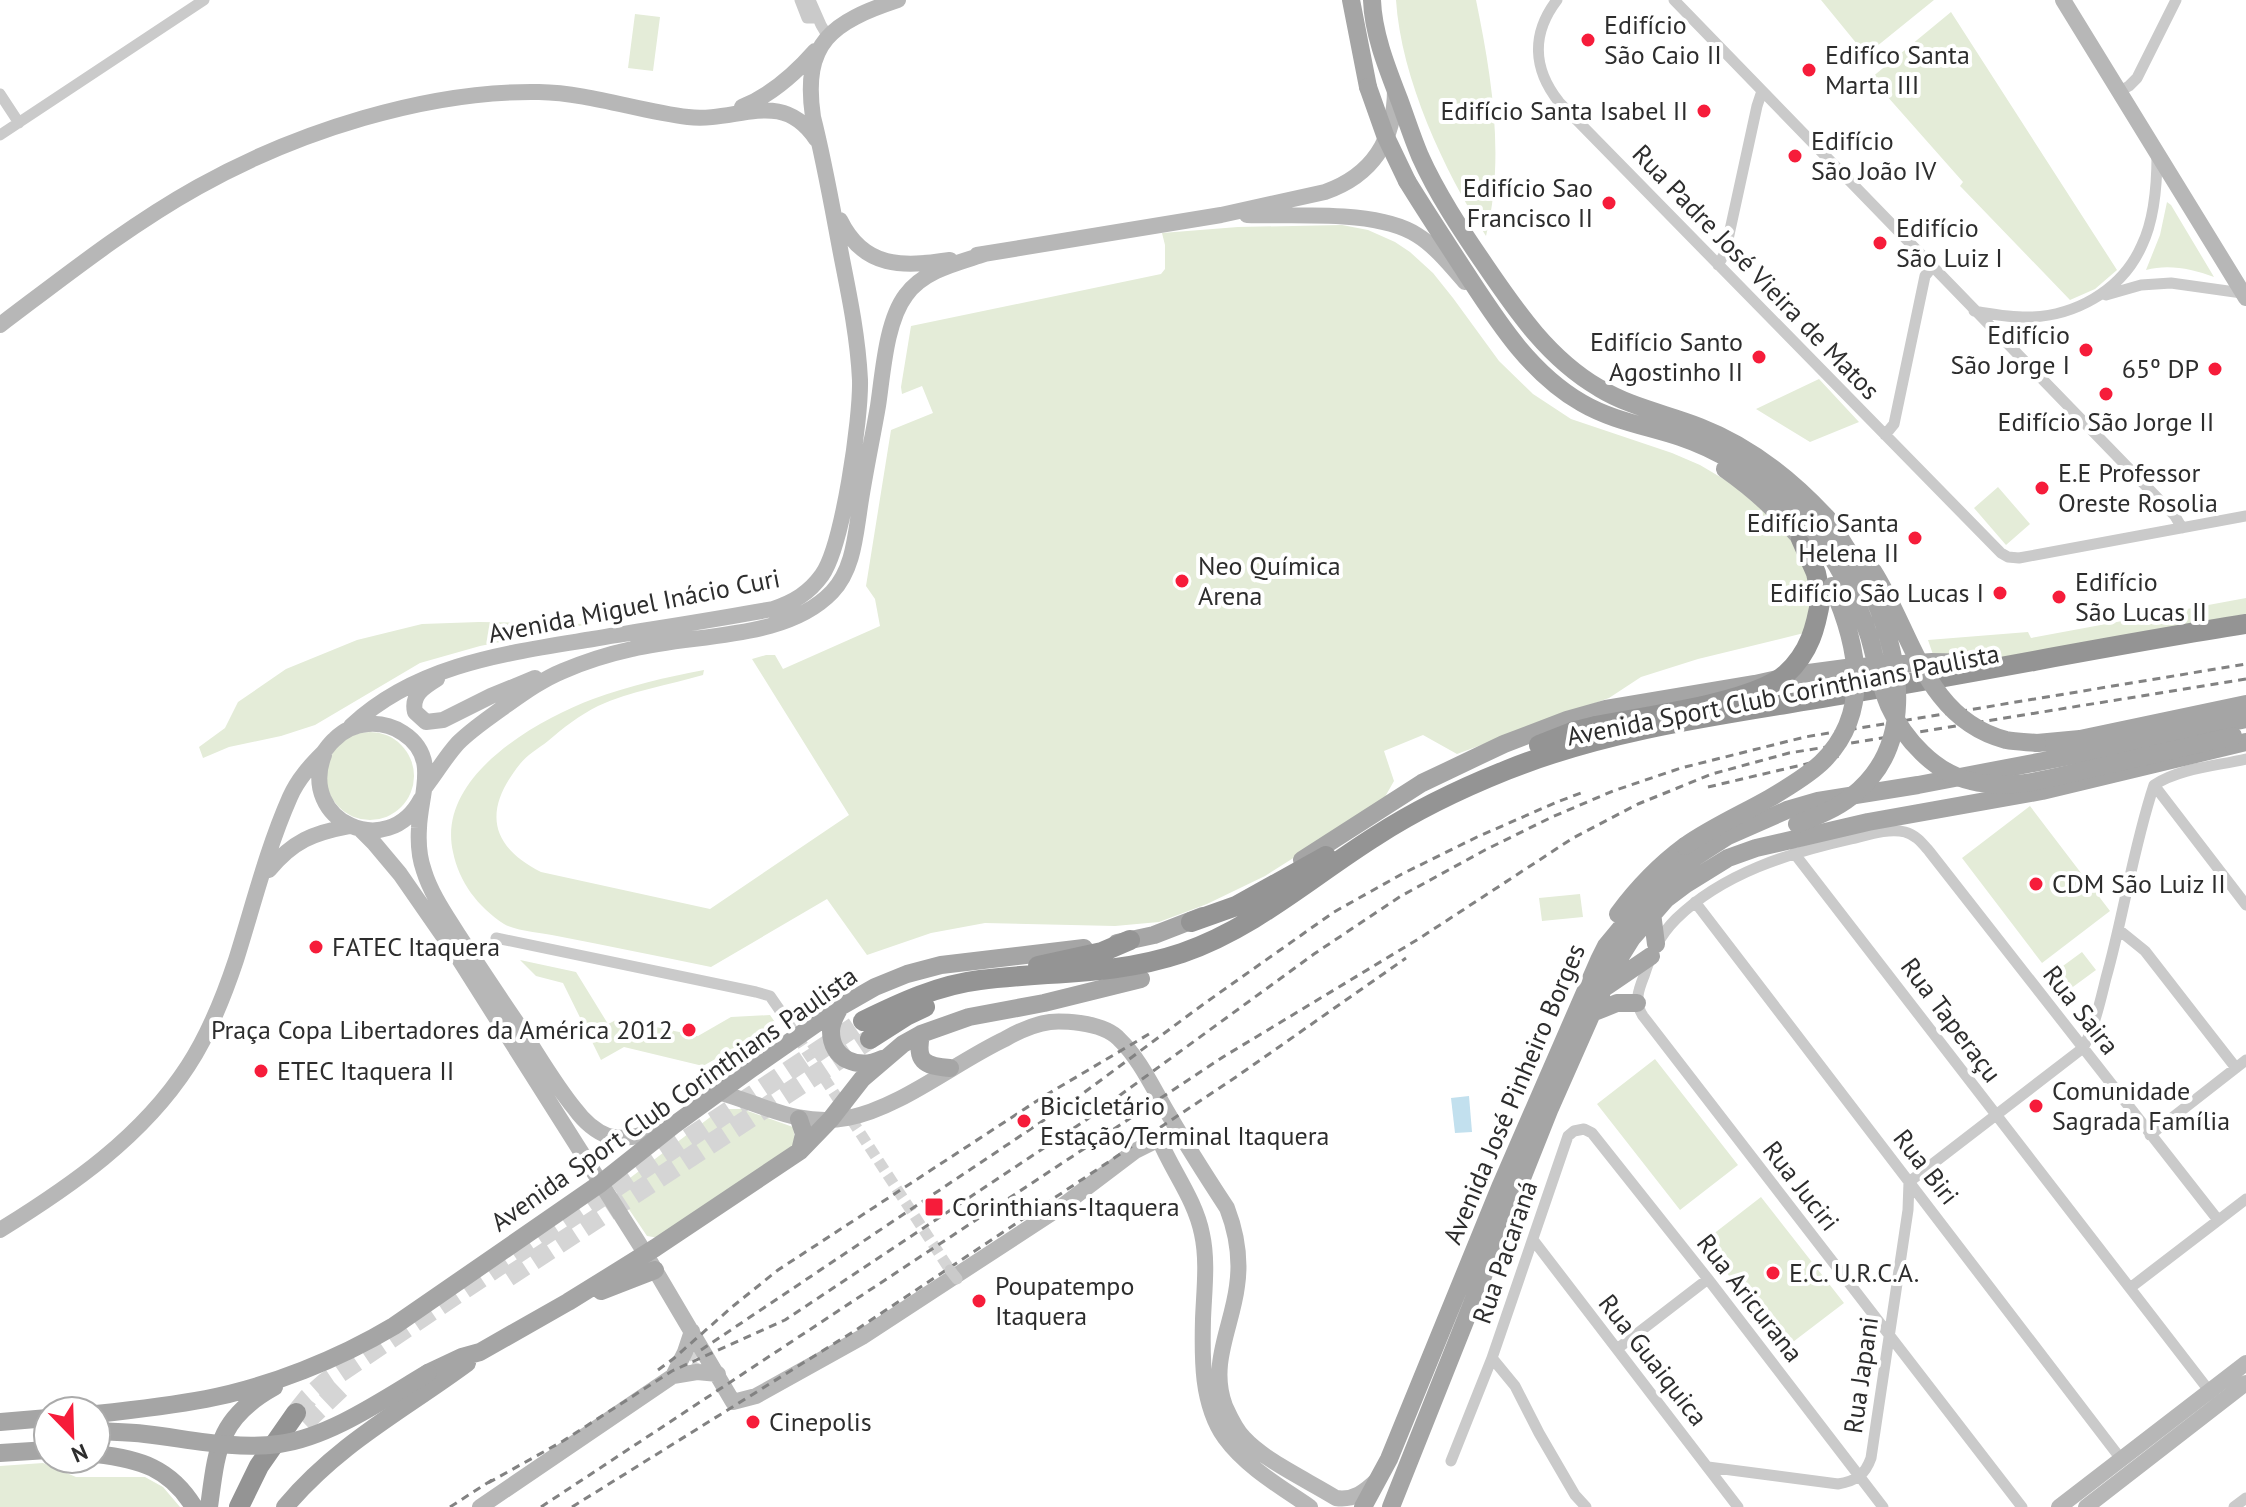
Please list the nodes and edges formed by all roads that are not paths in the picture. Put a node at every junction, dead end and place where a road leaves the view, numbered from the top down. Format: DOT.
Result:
graph roads {
  1 [pos="204,0"];
  2 [pos="800,0"];
  3 [pos="810,0"];
  4 [pos="898,0"];
  5 [pos="1351,0"];
  6 [pos="1372,0"];
  7 [pos="1557,0"];
  8 [pos="1674,0"];
  9 [pos="2063,0"];
  10 [pos="2176,0"];
  11 [pos="817,18"];
  12 [pos="823,42"];
  13 [pos="1395,89"];
  14 [pos="1762,91"];
  15 [pos="2118,92"];
  16 [pos="0,94"];
  17 [pos="722,116"];
  18 [pos="19,123"];
  19 [pos="0,135"];
  20 [pos="820,145"];
  21 [pos="2157,154"];
  22 [pos="831,200"];
  23 [pos="1221,215"];
  24 [pos="985,254"];
  25 [pos="1454,263"];
  26 [pos="1718,265"];
  27 [pos="1932,267"];
  28 [pos="2125,272"];
  29 [pos="2141,285"];
  30 [pos="2101,296"];
  31 [pos="2244,296"];
  32 [pos="1974,311"];
  33 [pos="0,325"];
  34 [pos="1885,435"];
  35 [pos="2246,516"];
  36 [pos="1813,527"];
  37 [pos="2182,528"];
  38 [pos="1826,592"];
  39 [pos="2246,624"];
  40 [pos="2246,637"];
  41 [pos="478,659"];
  42 [pos="2022,663"];
  43 [pos="562,671"];
  44 [pos="2246,704"];
  45 [pos="2246,719"];
  46 [pos="345,731"];
  47 [pos="2242,737"];
  48 [pos="326,750"];
  49 [pos="2246,759"];
  50 [pos="2154,785"];
  51 [pos="424,791"];
  52 [pos="1410,816"];
  53 [pos="355,828"];
  54 [pos="1377,835"];
  55 [pos="1756,848"];
  56 [pos="1794,853"];
  57 [pos="260,881"];
  58 [pos="1695,902"];
  59 [pos="2246,905"];
  60 [pos="1652,913"];
  61 [pos="1191,922"];
  62 [pos="2119,930"];
  63 [pos="496,938"];
  64 [pos="1130,940"];
  65 [pos="1606,946"];
  66 [pos="1653,950"];
  67 [pos="982,979"];
  68 [pos="1141,979"];
  69 [pos="1604,987"];
  70 [pos="1637,1003"];
  71 [pos="840,1007"];
  72 [pos="779,1009"];
  73 [pos="1592,1013"];
  74 [pos="921,1034"];
  75 [pos="2083,1048"];
  76 [pos="886,1057"];
  77 [pos="2241,1064"];
  78 [pos="950,1068"];
  79 [pos="718,1092"];
  80 [pos="1996,1115"];
  81 [pos="799,1119"];
  82 [pos="830,1120"];
  83 [pos="674,1125"];
  84 [pos="1574,1131"];
  85 [pos="2150,1135"];
  86 [pos="800,1151"];
  87 [pos="1909,1182"];
  88 [pos="601,1183"];
  89 [pos="2246,1199"];
  90 [pos="2218,1220"];
  91 [pos="0,1230"];
  92 [pos="1235,1231"];
  93 [pos="1203,1239"];
  94 [pos="1534,1241"];
  95 [pos="645,1253"];
  96 [pos="655,1270"];
  97 [pos="1205,1279"];
  98 [pos="1708,1279"];
  99 [pos="1238,1284"];
  100 [pos="2130,1288"];
  101 [pos="568,1302"];
  102 [pos="692,1331"];
  103 [pos="1889,1336"];
  104 [pos="1617,1349"];
  105 [pos="480,1352"];
  106 [pos="1492,1358"];
  107 [pos="2246,1363"];
  108 [pos="315,1365"];
  109 [pos="718,1374"];
  110 [pos="673,1376"];
  111 [pos="2246,1383"];
  112 [pos="2215,1398"];
  113 [pos="112,1412"];
  114 [pos="32,1419"];
  115 [pos="0,1422"];
  116 [pos="32,1431"];
  117 [pos="112,1432"];
  118 [pos="0,1434"];
  119 [pos="32,1451"];
  120 [pos="0,1453"];
  121 [pos="112,1456"];
  122 [pos="2121,1459"];
  123 [pos="1451,1461"];
  124 [pos="1708,1467"];
  125 [pos="1384,1468"];
  126 [pos="1860,1476"];
  127 [pos="1401,1486"];
  128 [pos="2246,1498"];
  129 [pos="1338,1502"];
  130 [pos="2092,1505"];
  131 [pos="194,1507"];
  132 [pos="209,1507"];
  133 [pos="239,1507"];
  134 [pos="254,1507"];
  135 [pos="285,1507"];
  136 [pos="480,1507"];
  137 [pos="1310,1507"];
  138 [pos="1363,1507"];
  139 [pos="1391,1507"];
  140 [pos="1586,1507"];
  141 [pos="1738,1507"];
  142 [pos="1883,1507"];
  143 [pos="2022,1507"];
  144 [pos="2059,1507"];
  145 [pos="2234,1507"];
  1 -- 18 [label="street"];
  2 -- 11 [label="street"];
  3 -- 11 [label="street"];
  4 -- 12 [label="street"];
  5 -- 25 [label="main road, bridge"];
  6 -- 13 [label="main road"];
  7 -- 26 [label="street, Rua Padre José Vieira de Matos"];
  8 -- 14 [label="street"];
  9 -- 15 [label="street"];
  10 -- 15 [label="street"];
  11 -- 12 [label="street"];
  12 -- 17 [label="street"];
  12 -- 20 [label="street, Avenida Miguel Inácio Curi"];
  13 -- 23 [label="street"];
  13 -- 36 [label="main road"];
  14 -- 26 [label="street"];
  14 -- 27 [label="street"];
  15 -- 21 [label="street"];
  16 -- 18 [label="street"];
  17 -- 20 [label="street"];
  17 -- 33 [label="street"];
  18 -- 19 [label="street"];
  20 -- 22 [label="street, Avenida Miguel Inácio Curi"];
  21 -- 28 [label="street"];
  21 -- 31 [label="street"];
  22 -- 24 [label="street"];
  22 -- 41 [label="street, Avenida Miguel Inácio Curi"];
  23 -- 24 [label="street"];
  23 -- 25 [label="street"];
  24 -- 43 [label="street, Avenida Miguel Inácio Curi"];
  25 -- 36 [label="main road"];
  26 -- 34 [label="street, Rua Padre José Vieira de Matos"];
  27 -- 32 [label="street"];
  27 -- 34 [label="street"];
  28 -- 29 [label="street"];
  28 -- 30 [label="street"];
  29 -- 30 [label="street"];
  29 -- 31 [label="street"];
  30 -- 32 [label="street"];
  32 -- 37 [label="street"];
  34 -- 37 [label="street, Rua Padre José Vieira de Matos"];
  35 -- 37 [label="street"];
  36 -- 38 [label="highway"];
  36 -- 44 [label="main road, bridge"];
  36 -- 47 [label="main road, bridge"];
  36 -- 55 [label="main road, bridge"];
  38 -- 52 [label="highway, bridge"];
  38 -- 65 [label="main road, bridge"];
  39 -- 42 [label="highway, Avenida Sport Club Corinthians Paulista"];
  40 -- 68 [label="highway, Avenida Sport Club Corinthians Paulista"];
  41 -- 43 [label="street"];
  41 -- 46 [label="street, Avenida Miguel Inácio Curi"];
  42 -- 52 [label="highway, Avenida Sport Club Corinthians Paulista"];
  42 -- 61 [label="main road, Avenida Sport Club Corinthians Paulista"];
  43 -- 51 [label="street, Avenida Miguel Inácio Curi"];
  45 -- 65 [label="main road, Avenida José Pinheiro Borges"];
  46 -- 48 [label="street, Avenida Miguel Inácio Curi"];
  46 -- 51 [label="street"];
  47 -- 55 [label="main road, Avenida José Pinheiro Borges"];
  48 -- 53 [label="street"];
  48 -- 57 [label="street, Avenida Miguel Inácio Curi"];
  49 -- 50 [label="street"];
  50 -- 59 [label="street"];
  50 -- 62 [label="street"];
  51 -- 53 [label="street"];
  51 -- 83 [label="street"];
  52 -- 54 [label="highway, Avenida Sport Club Corinthians Paulista"];
  53 -- 57 [label="street, Avenida Miguel Inácio Curi"];
  53 -- 88 [label="street"];
  54 -- 61 [label="highway"];
  54 -- 67 [label="highway, Avenida Sport Club Corinthians Paulista"];
  55 -- 60 [label="main road, Avenida José Pinheiro Borges"];
  56 -- 58 [label="street"];
  56 -- 75 [label="street, Rua Saira"];
  56 -- 80 [label="street, Rua Taperaçu"];
  57 -- 91 [label="street, Avenida Miguel Inácio Curi"];
  58 -- 66 [label="street"];
  58 -- 87 [label="street, Rua Biri"];
  60 -- 66 [label="main road"];
  60 -- 69 [label="main road, Avenida José Pinheiro Borges"];
  61 -- 64 [label="main road, Avenida Sport Club Corinthians Paulista"];
  62 -- 75 [label="street"];
  62 -- 77 [label="street"];
  63 -- 72 [label="street"];
  64 -- 67 [label="highway"];
  64 -- 71 [label="main road, Avenida Sport Club Corinthians Paulista"];
  65 -- 125 [label="main road, Avenida José Pinheiro Borges"];
  66 -- 69 [label="main road"];
  66 -- 70 [label="street"];
  67 -- 68 [label="highway, Avenida Sport Club Corinthians Paulista"];
  68 -- 74 [label="main road, Avenida Sport Club Corinthians Paulista"];
  69 -- 73 [label="main road, Avenida José Pinheiro Borges"];
  70 -- 73 [label="main road"];
  70 -- 103 [label="street, Rua Juciri"];
  71 -- 76 [label="main road"];
  71 -- 79 [label="main road, Avenida Sport Club Corinthians Paulista"];
  73 -- 127 [label="main road, Avenida José Pinheiro Borges"];
  74 -- 76 [label="main road, Avenida Sport Club Corinthians Paulista"];
  74 -- 78 [label="main road"];
  75 -- 80 [label="street"];
  75 -- 85 [label="street, Rua Saira"];
  76 -- 82 [label="main road, Avenida Sport Club Corinthians Paulista"];
  77 -- 85 [label="street"];
  78 -- 82 [label="street"];
  78 -- 92 [label="street"];
  79 -- 81 [label="street"];
  79 -- 83 [label="main road, Avenida Sport Club Corinthians Paulista"];
  80 -- 87 [label="street"];
  80 -- 100 [label="street, Rua Taperaçu"];
  81 -- 82 [label="street"];
  81 -- 86 [label="main road"];
  82 -- 86 [label="main road, Avenida Sport Club Corinthians Paulista"];
  83 -- 88 [label="main road, Avenida Sport Club Corinthians Paulista"];
  84 -- 94 [label="street, Rua Pacaraná"];
  84 -- 98 [label="street, Rua Aricurana"];
  85 -- 90 [label="street, Rua Saira"];
  86 -- 95 [label="main road, Avenida Sport Club Corinthians Paulista"];
  87 -- 103 [label="street, Rua Japani"];
  87 -- 122 [label="street, Rua Biri"];
  88 -- 95 [label="street"];
  88 -- 108 [label="main road, Avenida Sport Club Corinthians Paulista"];
  89 -- 90 [label="street"];
  90 -- 100 [label="street"];
  92 -- 93 [label="street"];
  92 -- 99 [label="street"];
  93 -- 97 [label="street"];
  93 -- 109 [label="street"];
  94 -- 104 [label="street, Rua Guaiquica"];
  94 -- 106 [label="street, Rua Pacaraná"];
  95 -- 96 [label="street"];
  95 -- 101 [label="main road, Avenida Sport Club Corinthians Paulista"];
  96 -- 101 [label="main road"];
  96 -- 102 [label="street"];
  97 -- 99 [label="street"];
  97 -- 137 [label="street"];
  98 -- 104 [label="street"];
  98 -- 126 [label="street, Rua Aricurana"];
  99 -- 129 [label="street"];
  100 -- 112 [label="street, Rua Taperaçu"];
  101 -- 105 [label="main road, Avenida Sport Club Corinthians Paulista"];
  102 -- 109 [label="street"];
  102 -- 110 [label="street"];
  103 -- 126 [label="street, Rua Japani"];
  103 -- 143 [label="street, Rua Juciri"];
  104 -- 124 [label="street, Rua Guaiquica"];
  105 -- 117 [label="main road, Avenida Sport Club Corinthians Paulista, bridge"];
  105 -- 135 [label="main road, Avenida Sport Club Corinthians Paulista"];
  106 -- 123 [label="street"];
  106 -- 140 [label="street, Rua Pacaraná"];
  107 -- 112 [label="street"];
  108 -- 113 [label="main road, Avenida Sport Club Corinthians Paulista"];
  108 -- 132 [label="main road"];
  109 -- 110 [label="street"];
  110 -- 136 [label="street"];
  111 -- 112 [label="street"];
  112 -- 122 [label="street"];
  112 -- 130 [label="street"];
  114 -- 115 [label="main road"];
  116 -- 118 [label="main road"];
  119 -- 120 [label="main road"];
  121 -- 131 [label="main road"];
  122 -- 144 [label="street"];
  124 -- 126 [label="street"];
  124 -- 141 [label="street, Rua Guaiquica"];
  125 -- 127 [label="main road"];
  125 -- 129 [label="street"];
  125 -- 138 [label="main road, Avenida José Pinheiro Borges"];
  126 -- 142 [label="street, Rua Aricurana"];
  127 -- 139 [label="main road, Avenida José Pinheiro Borges"];
  128 -- 145 [label="street"];
  133 -- 134 [label="highway"];
}
